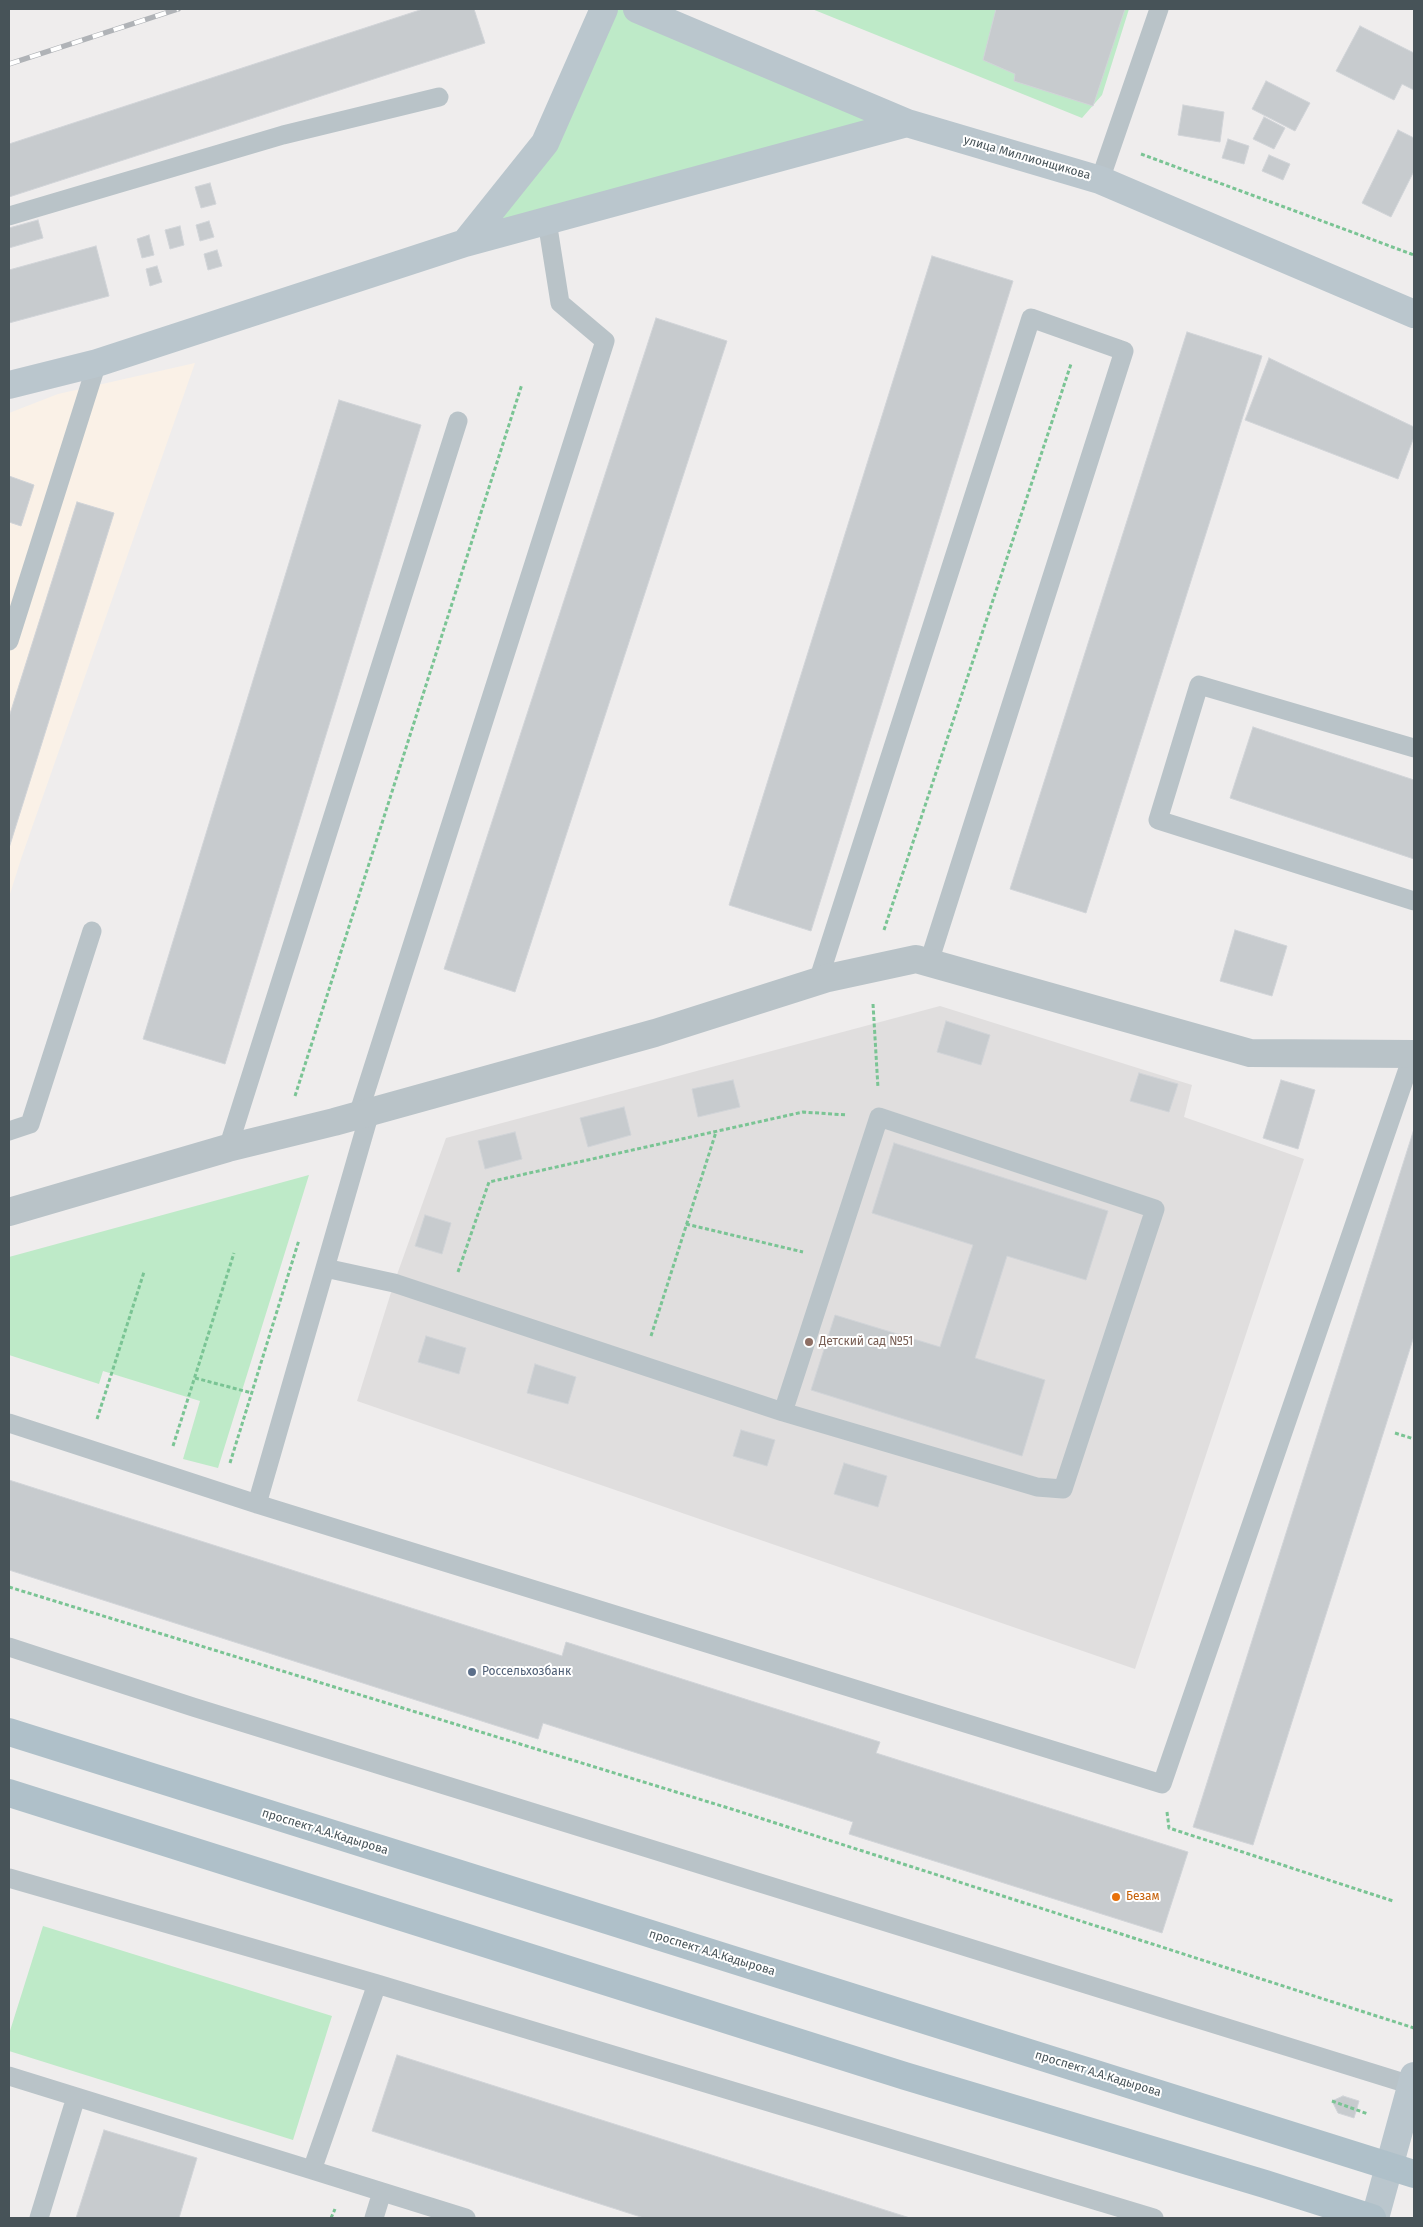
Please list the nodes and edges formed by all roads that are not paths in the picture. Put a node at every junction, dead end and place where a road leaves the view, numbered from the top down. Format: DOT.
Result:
graph roads {
  1 [pos="604,9"];
  2 [pos="637,9"];
  3 [pos="1159,9"];
  4 [pos="439,97"];
  5 [pos="907,124"];
  6 [pos="1100,180"];
  7 [pos="9,216"];
  8 [pos="547,221"];
  9 [pos="465,243"];
  10 [pos="1414,314"];
  11 [pos="97,363"];
  12 [pos="9,385"];
  13 [pos="458,421"];
  14 [pos="9,641"];
  15 [pos="1414,748"];
  16 [pos="1414,901"];
  17 [pos="92,931"];
  18 [pos="929,962"];
  19 [pos="818,981"];
  20 [pos="1414,1054"];
  21 [pos="364,1113"];
  22 [pos="9,1131"];
  23 [pos="228,1148"];
  24 [pos="9,1212"];
  25 [pos="325,1268"];
  26 [pos="784,1412"];
  27 [pos="9,1423"];
  28 [pos="257,1504"];
  29 [pos="9,1647"];
  30 [pos="9,1732"];
  31 [pos="9,1793"];
  32 [pos="9,1878"];
  33 [pos="377,1984"];
  34 [pos="9,2076"];
  35 [pos="1413,2080"];
  36 [pos="76,2097"];
  37 [pos="1389,2166"];
  38 [pos="312,2170"];
  39 [pos="1414,2174"];
  40 [pos="382,2192"];
  41 [pos="39,2218"];
  42 [pos="374,2218"];
  43 [pos="466,2218"];
  44 [pos="1154,2218"];
  45 [pos="1374,2218"];
  1 -- 9 [label="street"];
  2 -- 5 [label="street, улица Миллионщикова"];
  3 -- 6 [label="lane"];
  4 -- 7 [label="lane"];
  5 -- 6 [label="street, улица Миллионщикова"];
  5 -- 8 [label="street"];
  6 -- 10 [label="street, улица Миллионщикова"];
  8 -- 9 [label="street"];
  8 -- 21 [label="lane"];
  9 -- 11 [label="street"];
  11 -- 12 [label="street"];
  11 -- 14 [label="lane"];
  13 -- 23 [label="lane"];
  15 -- 16 [label="lane"];
  17 -- 22 [label="lane"];
  18 -- 19 [label="street"];
  18 -- 19 [label="lane"];
  18 -- 20 [label="street"];
  19 -- 21 [label="street"];
  20 -- 28 [label="lane"];
  21 -- 23 [label="street"];
  21 -- 25 [label="lane"];
  23 -- 24 [label="street"];
  25 -- 26 [label="lane"];
  25 -- 28 [label="lane"];
  26 -- 26 [label="lane"];
  27 -- 28 [label="lane"];
  29 -- 35 [label="lane"];
  30 -- 37 [label="main road, проспект А.А.Кадырова"];
  31 -- 45 [label="main road"];
  32 -- 33 [label="lane"];
  33 -- 38 [label="lane"];
  33 -- 44 [label="lane"];
  34 -- 36 [label="lane"];
  35 -- 37 [label="street"];
  36 -- 38 [label="lane"];
  36 -- 41 [label="lane"];
  37 -- 39 [label="main road, проспект А.А.Кадырова"];
  37 -- 45 [label="street"];
  38 -- 40 [label="lane"];
  40 -- 42 [label="lane"];
  40 -- 43 [label="lane"];
}
